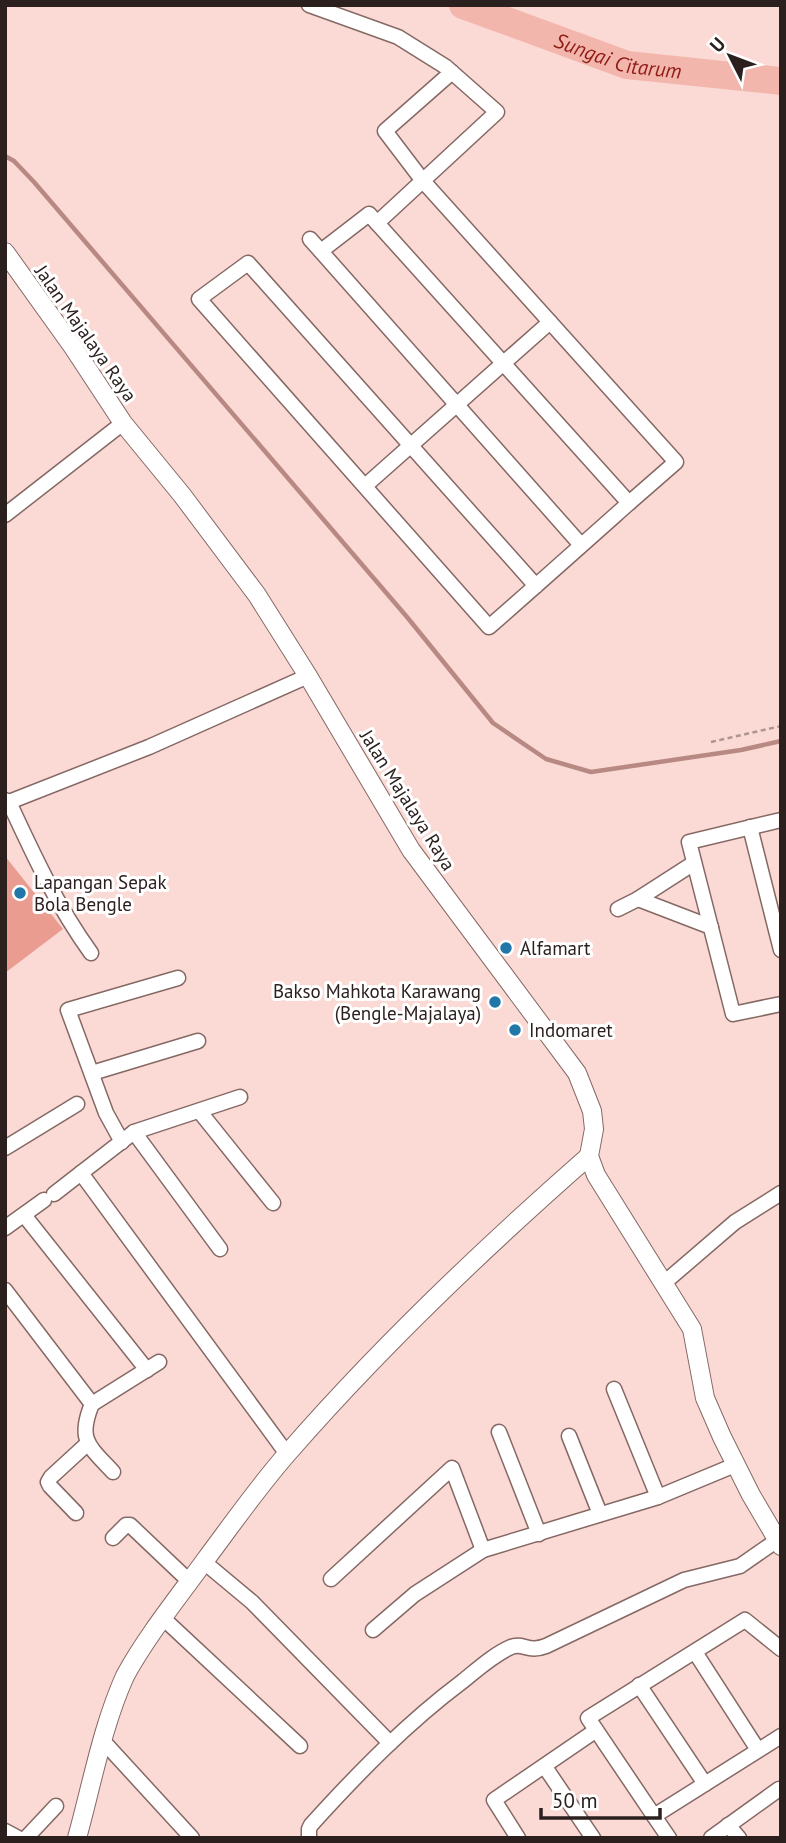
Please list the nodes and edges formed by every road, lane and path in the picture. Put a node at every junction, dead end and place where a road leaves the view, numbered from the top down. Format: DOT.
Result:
graph roads {
  1 [pos="309,5"];
  2 [pos="452,72"];
  3 [pos="423,181"];
  4 [pos="377,223"];
  5 [pos="310,239"];
  6 [pos="321,251"];
  7 [pos="5,252"];
  8 [pos="550,322"];
  9 [pos="503,363"];
  10 [pos="457,405"];
  11 [pos="123,423"];
  12 [pos="411,446"];
  13 [pos="365,486"];
  14 [pos="629,503"];
  15 [pos="5,515"];
  16 [pos="581,545"];
  17 [pos="536,586"];
  18 [pos="308,676"];
  19 [pos="781,726"];
  20 [pos="711,741"];
  21 [pos="7,801"];
  22 [pos="781,820"];
  23 [pos="750,827"];
  24 [pos="694,863"];
  25 [pos="638,899"];
  26 [pos="618,909"];
  27 [pos="711,926"];
  28 [pos="781,950"];
  29 [pos="91,953"];
  30 [pos="178,978"];
  31 [pos="781,1004"];
  32 [pos="198,1041"];
  33 [pos="92,1073"];
  34 [pos="240,1097"];
  35 [pos="77,1104"];
  36 [pos="200,1112"];
  37 [pos="134,1132"];
  38 [pos="122,1142"];
  39 [pos="5,1148"];
  40 [pos="589,1156"];
  41 [pos="81,1174"];
  42 [pos="781,1193"];
  43 [pos="273,1203"];
  44 [pos="24,1215"];
  45 [pos="5,1228"];
  46 [pos="220,1249"];
  47 [pos="664,1283"];
  48 [pos="6,1292"];
  49 [pos="614,1389"];
  50 [pos="92,1404"];
  51 [pos="499,1432"];
  52 [pos="569,1436"];
  53 [pos="87,1444"];
  54 [pos="287,1454"];
  55 [pos="736,1465"];
  56 [pos="113,1472"];
  57 [pos="658,1497"];
  58 [pos="76,1513"];
  59 [pos="600,1514"];
  60 [pos="539,1534"];
  61 [pos="113,1538"];
  62 [pos="778,1544"];
  63 [pos="483,1550"];
  64 [pos="204,1562"];
  65 [pos="331,1579"];
  66 [pos="189,1581"];
  67 [pos="164,1619"];
  68 [pos="373,1630"];
  69 [pos="781,1648"];
  70 [pos="695,1652"];
  71 [pos="639,1685"];
  72 [pos="595,1731"];
  73 [pos="781,1736"];
  74 [pos="103,1741"];
  75 [pos="390,1743"];
  76 [pos="300,1746"];
  77 [pos="758,1750"];
  78 [pos="545,1767"];
  79 [pos="705,1784"];
  80 [pos="781,1791"];
  81 [pos="56,1806"];
  82 [pos="654,1815"];
  83 [pos="728,1825"];
  84 [pos="5,1831"];
  85 [pos="18,1838"];
  86 [pos="26,1838"];
  87 [pos="77,1838"];
  88 [pos="192,1838"];
  89 [pos="309,1838"];
  90 [pos="518,1838"];
  91 [pos="593,1838"];
  92 [pos="669,1838"];
  93 [pos="712,1838"];
  94 [pos="739,1838"];
  1 -- 2 [label="street"];
  2 -- 3 [label="street"];
  2 -- 3 [label="street"];
  3 -- 4 [label="street"];
  3 -- 8 [label="street"];
  4 -- 6 [label="street"];
  4 -- 9 [label="street"];
  5 -- 6 [label="street"];
  6 -- 10 [label="street"];
  7 -- 11 [label="street, Jalan Majalaya Raya"];
  8 -- 9 [label="street"];
  8 -- 14 [label="street"];
  9 -- 10 [label="street"];
  9 -- 14 [label="street"];
  10 -- 12 [label="street"];
  10 -- 16 [label="street"];
  11 -- 15 [label="street"];
  11 -- 18 [label="street, Jalan Majalaya Raya"];
  12 -- 13 [label="street"];
  12 -- 13 [label="street"];
  12 -- 17 [label="street"];
  13 -- 17 [label="street"];
  14 -- 16 [label="street"];
  16 -- 17 [label="street"];
  18 -- 21 [label="street"];
  18 -- 40 [label="street, Jalan Majalaya Raya"];
  19 -- 20 [label="path"];
  21 -- 29 [label="street"];
  22 -- 23 [label="street"];
  23 -- 24 [label="street"];
  23 -- 28 [label="street"];
  24 -- 25 [label="street"];
  24 -- 27 [label="street"];
  25 -- 26 [label="street"];
  25 -- 27 [label="street"];
  27 -- 31 [label="street"];
  30 -- 33 [label="street"];
  32 -- 33 [label="street"];
  33 -- 38 [label="street"];
  34 -- 36 [label="street"];
  35 -- 39 [label="street"];
  36 -- 37 [label="street"];
  36 -- 43 [label="street"];
  37 -- 38 [label="street"];
  37 -- 46 [label="street"];
  38 -- 41 [label="street"];
  40 -- 47 [label="street, Jalan Majalaya Raya"];
  40 -- 54 [label="street"];
  41 -- 44 [label="street"];
  41 -- 54 [label="street"];
  42 -- 47 [label="street"];
  44 -- 45 [label="street"];
  44 -- 50 [label="street"];
  47 -- 55 [label="street, Jalan Majalaya Raya"];
  48 -- 50 [label="street"];
  49 -- 57 [label="street"];
  50 -- 53 [label="street"];
  51 -- 60 [label="street"];
  52 -- 59 [label="street"];
  53 -- 56 [label="street"];
  53 -- 58 [label="street"];
  54 -- 64 [label="street"];
  55 -- 57 [label="street"];
  55 -- 62 [label="street, Jalan Majalaya Raya"];
  57 -- 59 [label="street"];
  59 -- 60 [label="street"];
  60 -- 63 [label="street"];
  61 -- 66 [label="street"];
  62 -- 75 [label="street"];
  63 -- 65 [label="street"];
  63 -- 68 [label="street"];
  64 -- 66 [label="street"];
  64 -- 75 [label="street"];
  66 -- 67 [label="street"];
  67 -- 74 [label="street"];
  67 -- 76 [label="street"];
  69 -- 70 [label="street"];
  70 -- 71 [label="street"];
  70 -- 77 [label="street"];
  71 -- 72 [label="street"];
  71 -- 79 [label="street"];
  72 -- 78 [label="street"];
  72 -- 82 [label="street"];
  73 -- 77 [label="street"];
  74 -- 87 [label="street"];
  74 -- 88 [label="street"];
  75 -- 89 [label="street"];
  77 -- 79 [label="street"];
  78 -- 90 [label="street"];
  78 -- 91 [label="street"];
  79 -- 82 [label="street"];
  80 -- 83 [label="street"];
  81 -- 86 [label="street"];
  82 -- 92 [label="street"];
  83 -- 93 [label="street"];
  83 -- 94 [label="street"];
  84 -- 85 [label="street"];
}
